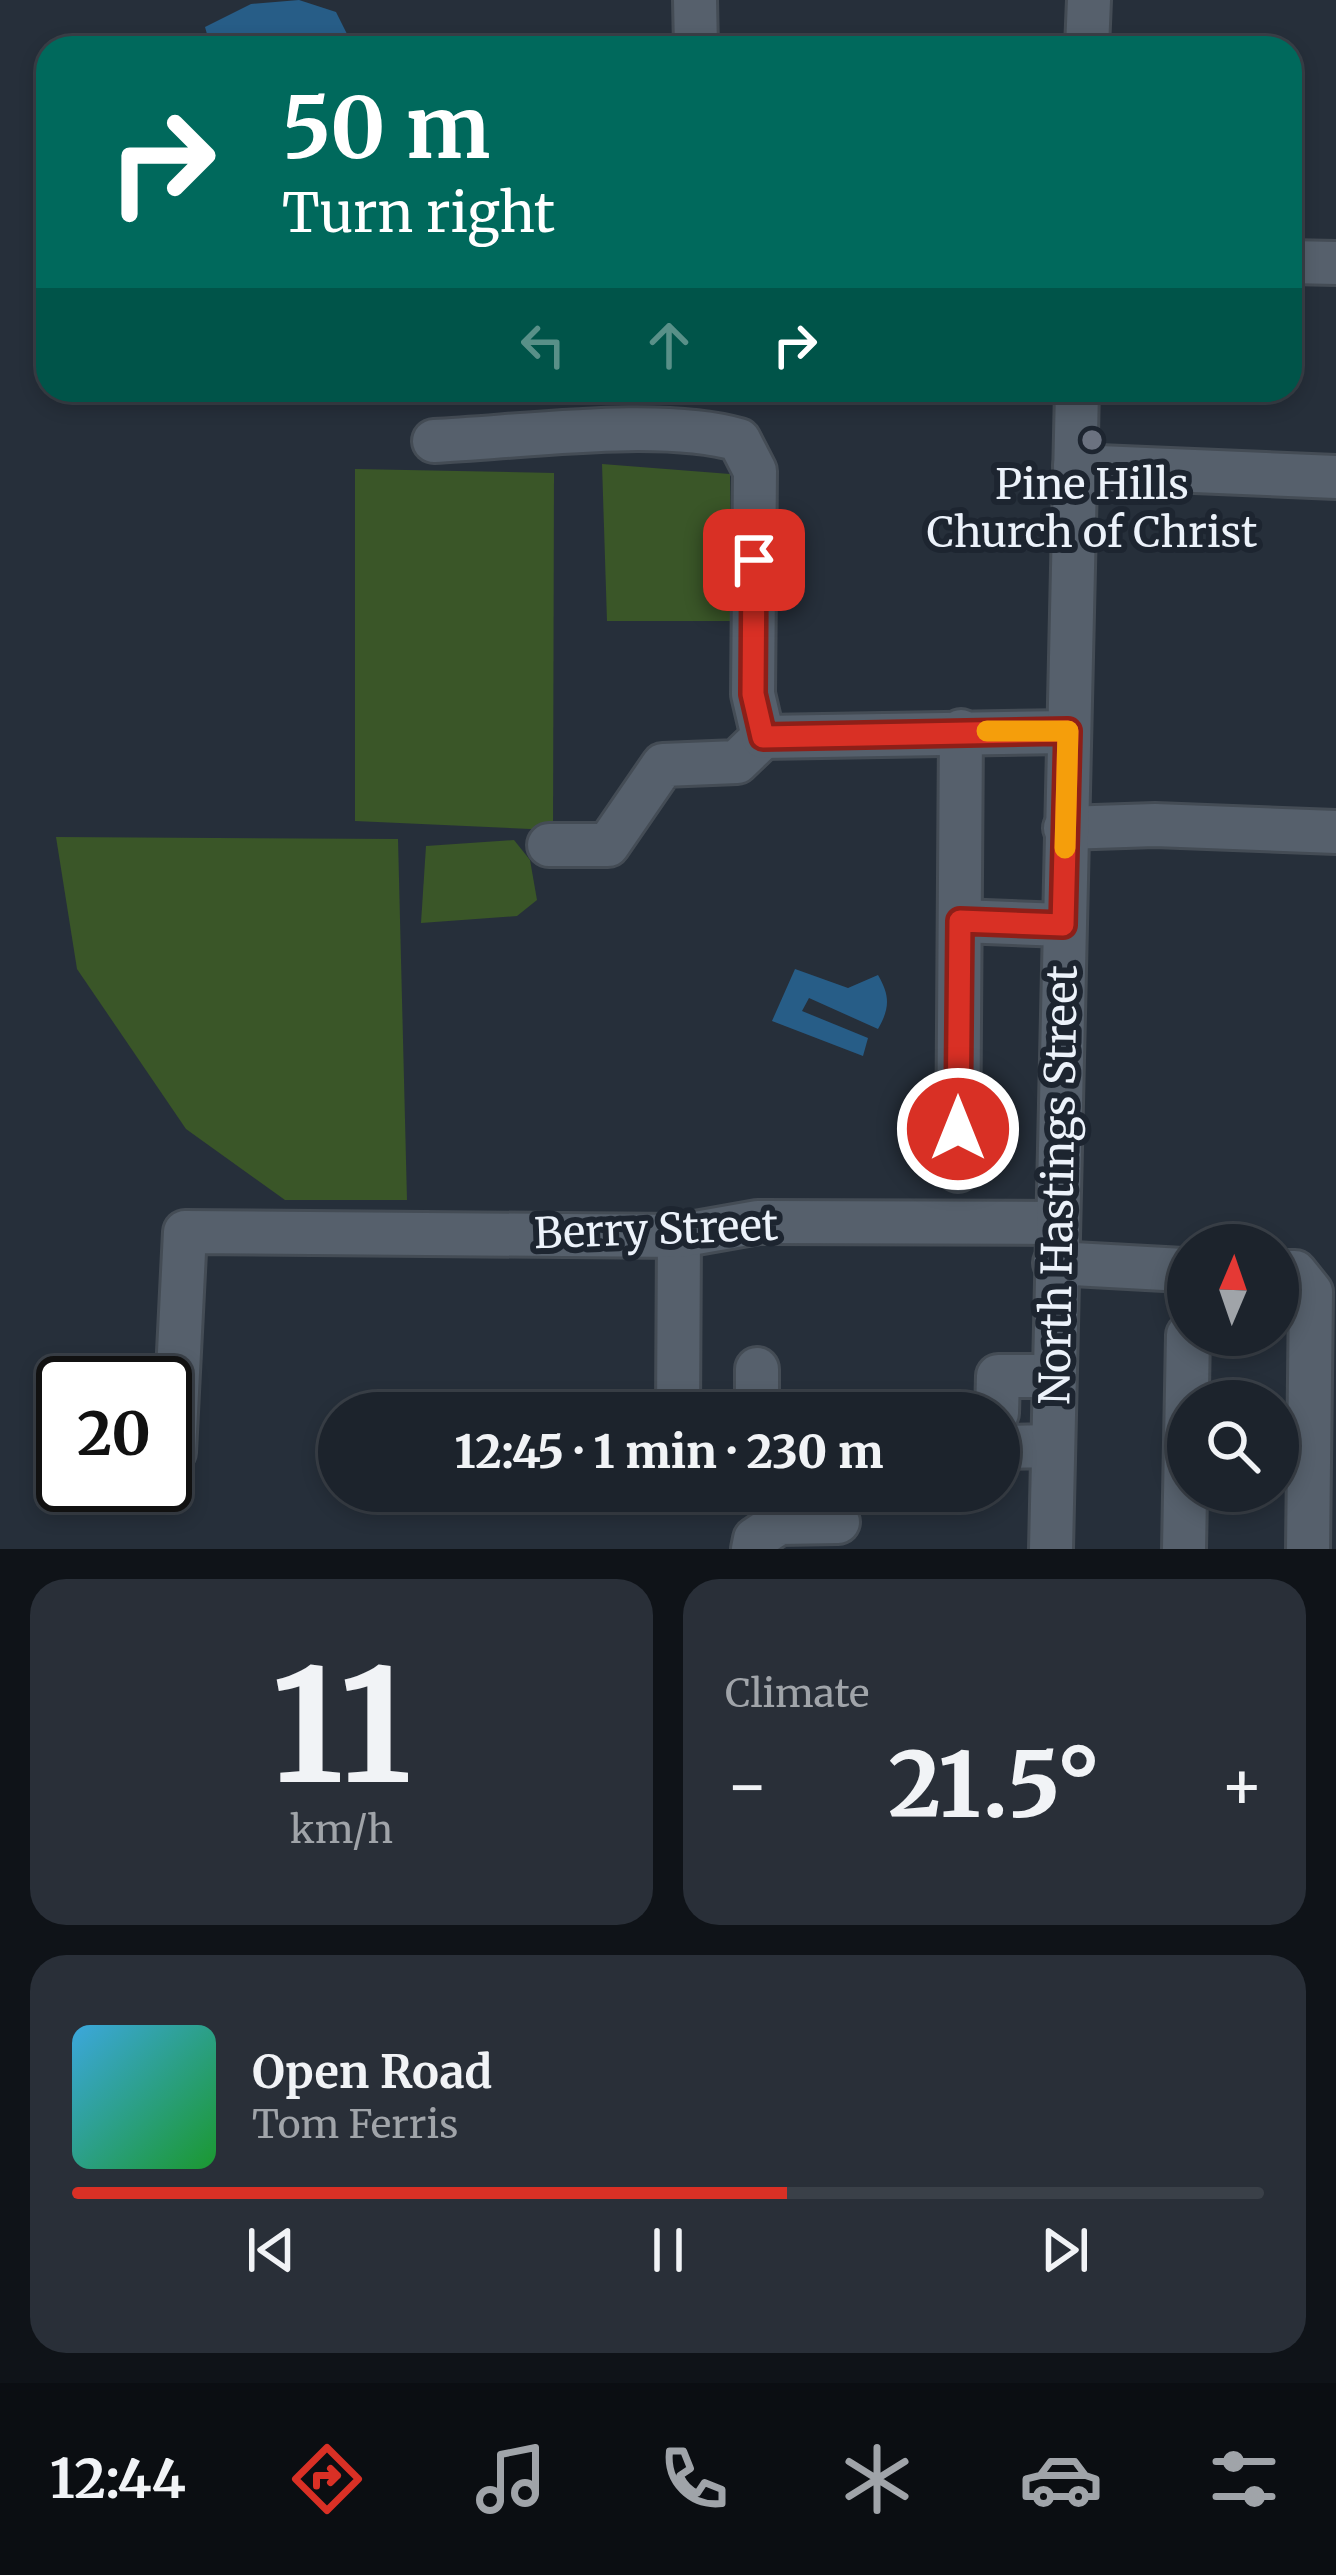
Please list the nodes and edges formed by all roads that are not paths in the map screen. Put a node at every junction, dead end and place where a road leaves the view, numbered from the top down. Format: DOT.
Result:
graph roads {
  1 [pos="695,0"];
  2 [pos="1089,0"];
  3 [pos="695,36"];
  4 [pos="1088,36"];
  5 [pos="1302,262"];
  6 [pos="1336,263"];
  7 [pos="1077,402"];
  8 [pos="434,441"];
  9 [pos="1075,466"];
  10 [pos="1336,477"];
  11 [pos="961,731"];
  12 [pos="1068,731"];
  13 [pos="763,737"];
  14 [pos="1065,828"];
  15 [pos="1336,832"];
  16 [pos="549,845"];
  17 [pos="960,921"];
  18 [pos="1063,925"];
  19 [pos="958,1170"];
  20 [pos="679,1236"];
  21 [pos="1055,1243"];
  22 [pos="1167,1272"];
  23 [pos="1299,1278"];
  24 [pos="179,1356"];
  25 [pos="1188,1356"];
  26 [pos="757,1369"];
  27 [pos="1053,1376"];
  28 [pos="678,1392"];
  29 [pos="757,1392"];
  30 [pos="998,1392"];
  31 [pos="1052,1446"];
  32 [pos="1020,1447"];
  33 [pos="838,1521"];
  34 [pos="752,1549"];
  35 [pos="1025,1549"];
  36 [pos="1051,1549"];
  37 [pos="1184,1549"];
  38 [pos="1308,1549"];
  1 -- 3 [label="street"];
  2 -- 4 [label="street"];
  5 -- 6 [label="street"];
  7 -- 9 [label="street, North Hastings Street"];
  8 -- 13 [label="street"];
  9 -- 10 [label="street"];
  9 -- 12 [label="street, North Hastings Street"];
  11 -- 12 [label="street"];
  11 -- 13 [label="street"];
  11 -- 17 [label="street"];
  12 -- 14 [label="street, North Hastings Street"];
  13 -- 16 [label="street"];
  14 -- 15 [label="street"];
  14 -- 18 [label="street, North Hastings Street"];
  17 -- 18 [label="street"];
  17 -- 19 [label="street"];
  18 -- 21 [label="street, North Hastings Street"];
  20 -- 21 [label="street, Berry Street"];
  20 -- 24 [label="street, Berry Street"];
  20 -- 28 [label="street"];
  21 -- 22 [label="street, Berry Street"];
  21 -- 27 [label="street, North Hastings Street"];
  23 -- 38 [label="street"];
  25 -- 37 [label="street"];
  26 -- 29 [label="street"];
  27 -- 30 [label="street"];
  27 -- 31 [label="street, North Hastings Street"];
  31 -- 32 [label="street"];
  31 -- 36 [label="street, North Hastings Street"];
  33 -- 34 [label="street"];
  35 -- 36 [label="street"];
}
